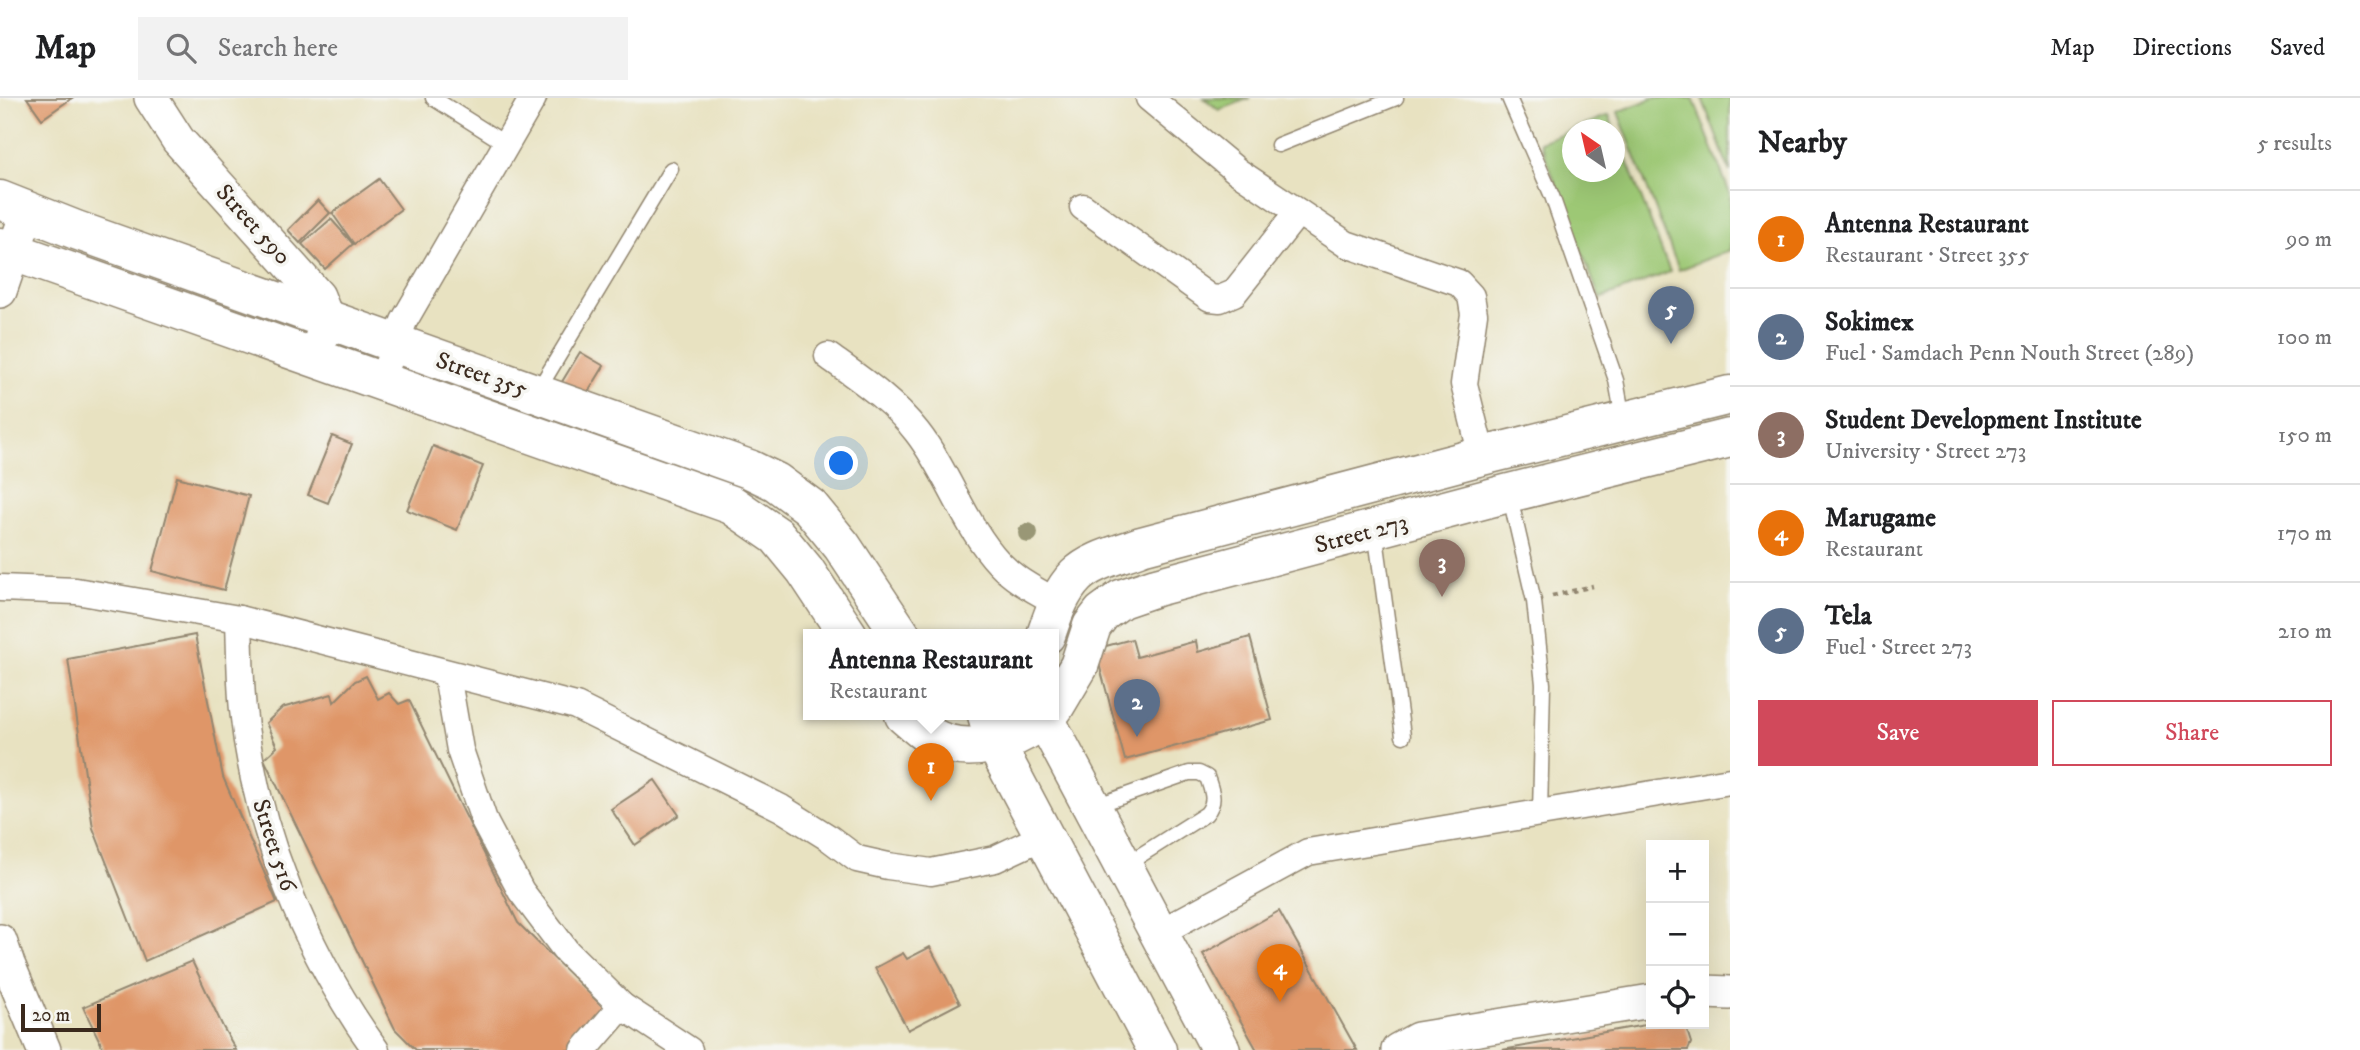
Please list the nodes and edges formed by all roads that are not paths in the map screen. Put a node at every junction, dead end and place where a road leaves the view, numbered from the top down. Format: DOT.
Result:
graph roads {
  1 [pos="151,98"];
  2 [pos="433,98"];
  3 [pos="533,98"];
  4 [pos="1149,98"];
  5 [pos="1396,98"];
  6 [pos="1509,98"];
  7 [pos="506,144"];
  8 [pos="1278,145"];
  9 [pos="671,169"];
  10 [pos="14,206"];
  11 [pos="1083,207"];
  12 [pos="1298,212"];
  13 [pos="7,250"];
  14 [pos="0,291"];
  15 [pos="327,319"];
  16 [pos="395,343"];
  17 [pos="828,356"];
  18 [pos="315,359"];
  19 [pos="381,382"];
  20 [pos="536,393"];
  21 [pos="1730,395"];
  22 [pos="1624,421"];
  23 [pos="1730,438"];
  24 [pos="1482,456"];
  25 [pos="1509,493"];
  26 [pos="1374,529"];
  27 [pos="0,588"];
  28 [pos="239,619"];
  29 [pos="1052,619"];
  30 [pos="844,629"];
  31 [pos="897,629"];
  32 [pos="447,675"];
  33 [pos="1059,696"];
  34 [pos="910,720"];
  35 [pos="1040,720"];
  36 [pos="1050,720"];
  37 [pos="991,729"];
  38 [pos="1403,736"];
  39 [pos="1730,781"];
  40 [pos="1092,807"];
  41 [pos="1540,814"];
  42 [pos="1044,836"];
  43 [pos="1124,866"];
  44 [pos="1159,933"];
  45 [pos="0,941"];
  46 [pos="1709,992"];
  47 [pos="1730,993"];
  48 [pos="1646,1002"];
  49 [pos="622,1006"];
  50 [pos="44,1050"];
  51 [pos="376,1050"];
  52 [pos="584,1050"];
  53 [pos="690,1050"];
  54 [pos="1157,1050"];
  55 [pos="1221,1050"];
  56 [pos="1398,1050"];
  1 -- 15 [label="street, Street 590"];
  2 -- 7 [label="lane"];
  3 -- 7 [label="street"];
  4 -- 12 [label="street"];
  5 -- 8 [label="lane"];
  6 -- 22 [label="lane"];
  7 -- 16 [label="street"];
  9 -- 20 [label="lane"];
  10 -- 13 [label="street"];
  10 -- 15 [label="main road, Street 355"];
  11 -- 12 [label="street"];
  12 -- 24 [label="street"];
  13 -- 14 [label="street"];
  13 -- 18 [label="main road, Street 355"];
  15 -- 16 [label="main road, Street 355"];
  15 -- 18 [label="street"];
  16 -- 19 [label="street"];
  16 -- 20 [label="main road, Street 355"];
  17 -- 29 [label="street"];
  18 -- 19 [label="main road, Street 355"];
  19 -- 30 [label="main road, Street 355"];
  20 -- 31 [label="main road, Street 355"];
  21 -- 22 [label="main road, Street 273"];
  22 -- 24 [label="main road, Street 273"];
  23 -- 25 [label="main road, Street 273"];
  24 -- 29 [label="main road, Street 273"];
  25 -- 26 [label="main road, Street 273"];
  25 -- 41 [label="lane"];
  26 -- 33 [label="main road, Street 273"];
  26 -- 38 [label="lane"];
  27 -- 28 [label="street"];
  28 -- 32 [label="street"];
  28 -- 51 [label="street, Street 516"];
  32 -- 42 [label="street"];
  32 -- 49 [label="street"];
  34 -- 37 [label="main road"];
  35 -- 37 [label="main road, Street 273"];
  36 -- 40 [label="main road"];
  37 -- 42 [label="main road"];
  39 -- 41 [label="street"];
  40 -- 43 [label="main road"];
  40 -- 43 [label="lane"];
  41 -- 44 [label="street"];
  42 -- 54 [label="main road"];
  43 -- 44 [label="main road"];
  44 -- 55 [label="main road"];
  45 -- 50 [label="street"];
  46 -- 47 [label="street"];
  48 -- 56 [label="street"];
  49 -- 52 [label="street"];
  49 -- 53 [label="street"];
}
